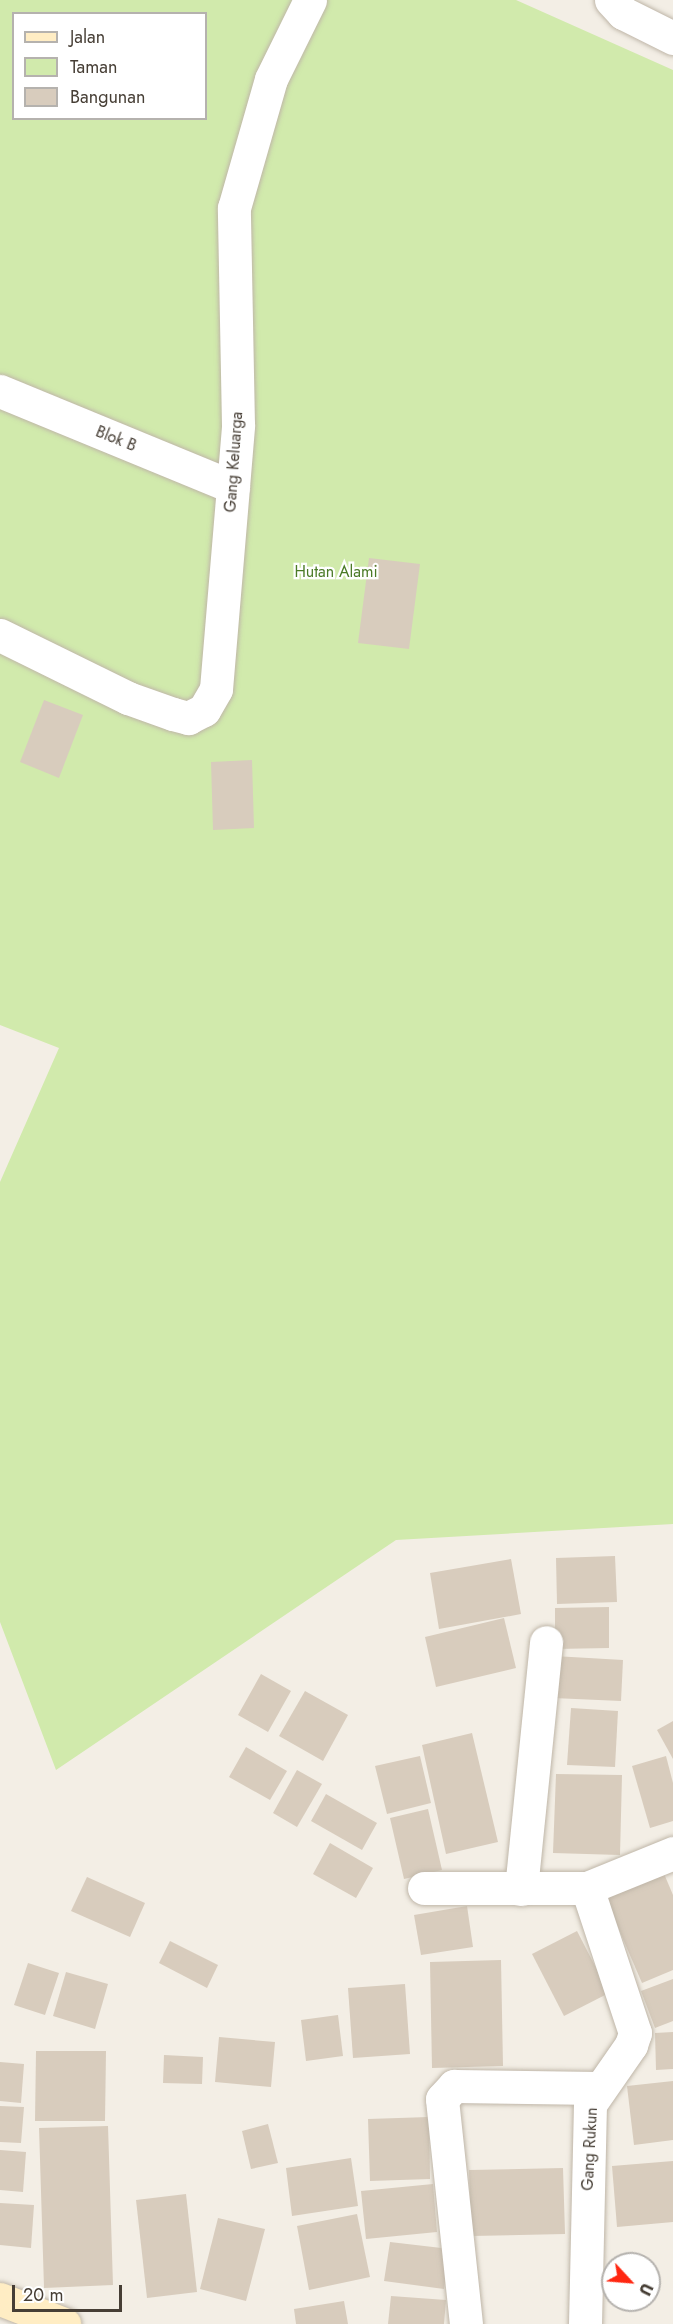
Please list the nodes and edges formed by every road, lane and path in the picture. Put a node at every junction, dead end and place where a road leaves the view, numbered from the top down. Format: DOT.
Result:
graph roads {
  1 [pos="310,0"];
  2 [pos="611,0"];
  3 [pos="673,38"];
  4 [pos="0,391"];
  5 [pos="233,487"];
  6 [pos="0,635"];
  7 [pos="546,1642"];
  8 [pos="673,1853"];
  9 [pos="424,1888"];
  10 [pos="587,1888"];
  11 [pos="521,1889"];
  12 [pos="599,2088"];
  13 [pos="0,2299"];
  14 [pos="64,2324"];
  15 [pos="466,2324"];
  16 [pos="585,2324"];
  1 -- 5 [label="street, Gang Keluarga"];
  2 -- 3 [label="street"];
  4 -- 5 [label="street, Blok B"];
  5 -- 6 [label="street, Gang Keluarga"];
  7 -- 11 [label="street"];
  8 -- 10 [label="street"];
  9 -- 11 [label="street"];
  10 -- 11 [label="street"];
  10 -- 12 [label="street, Gang Rukun"];
  12 -- 15 [label="street"];
  12 -- 16 [label="street, Gang Rukun"];
  13 -- 14 [label="street"];
}
